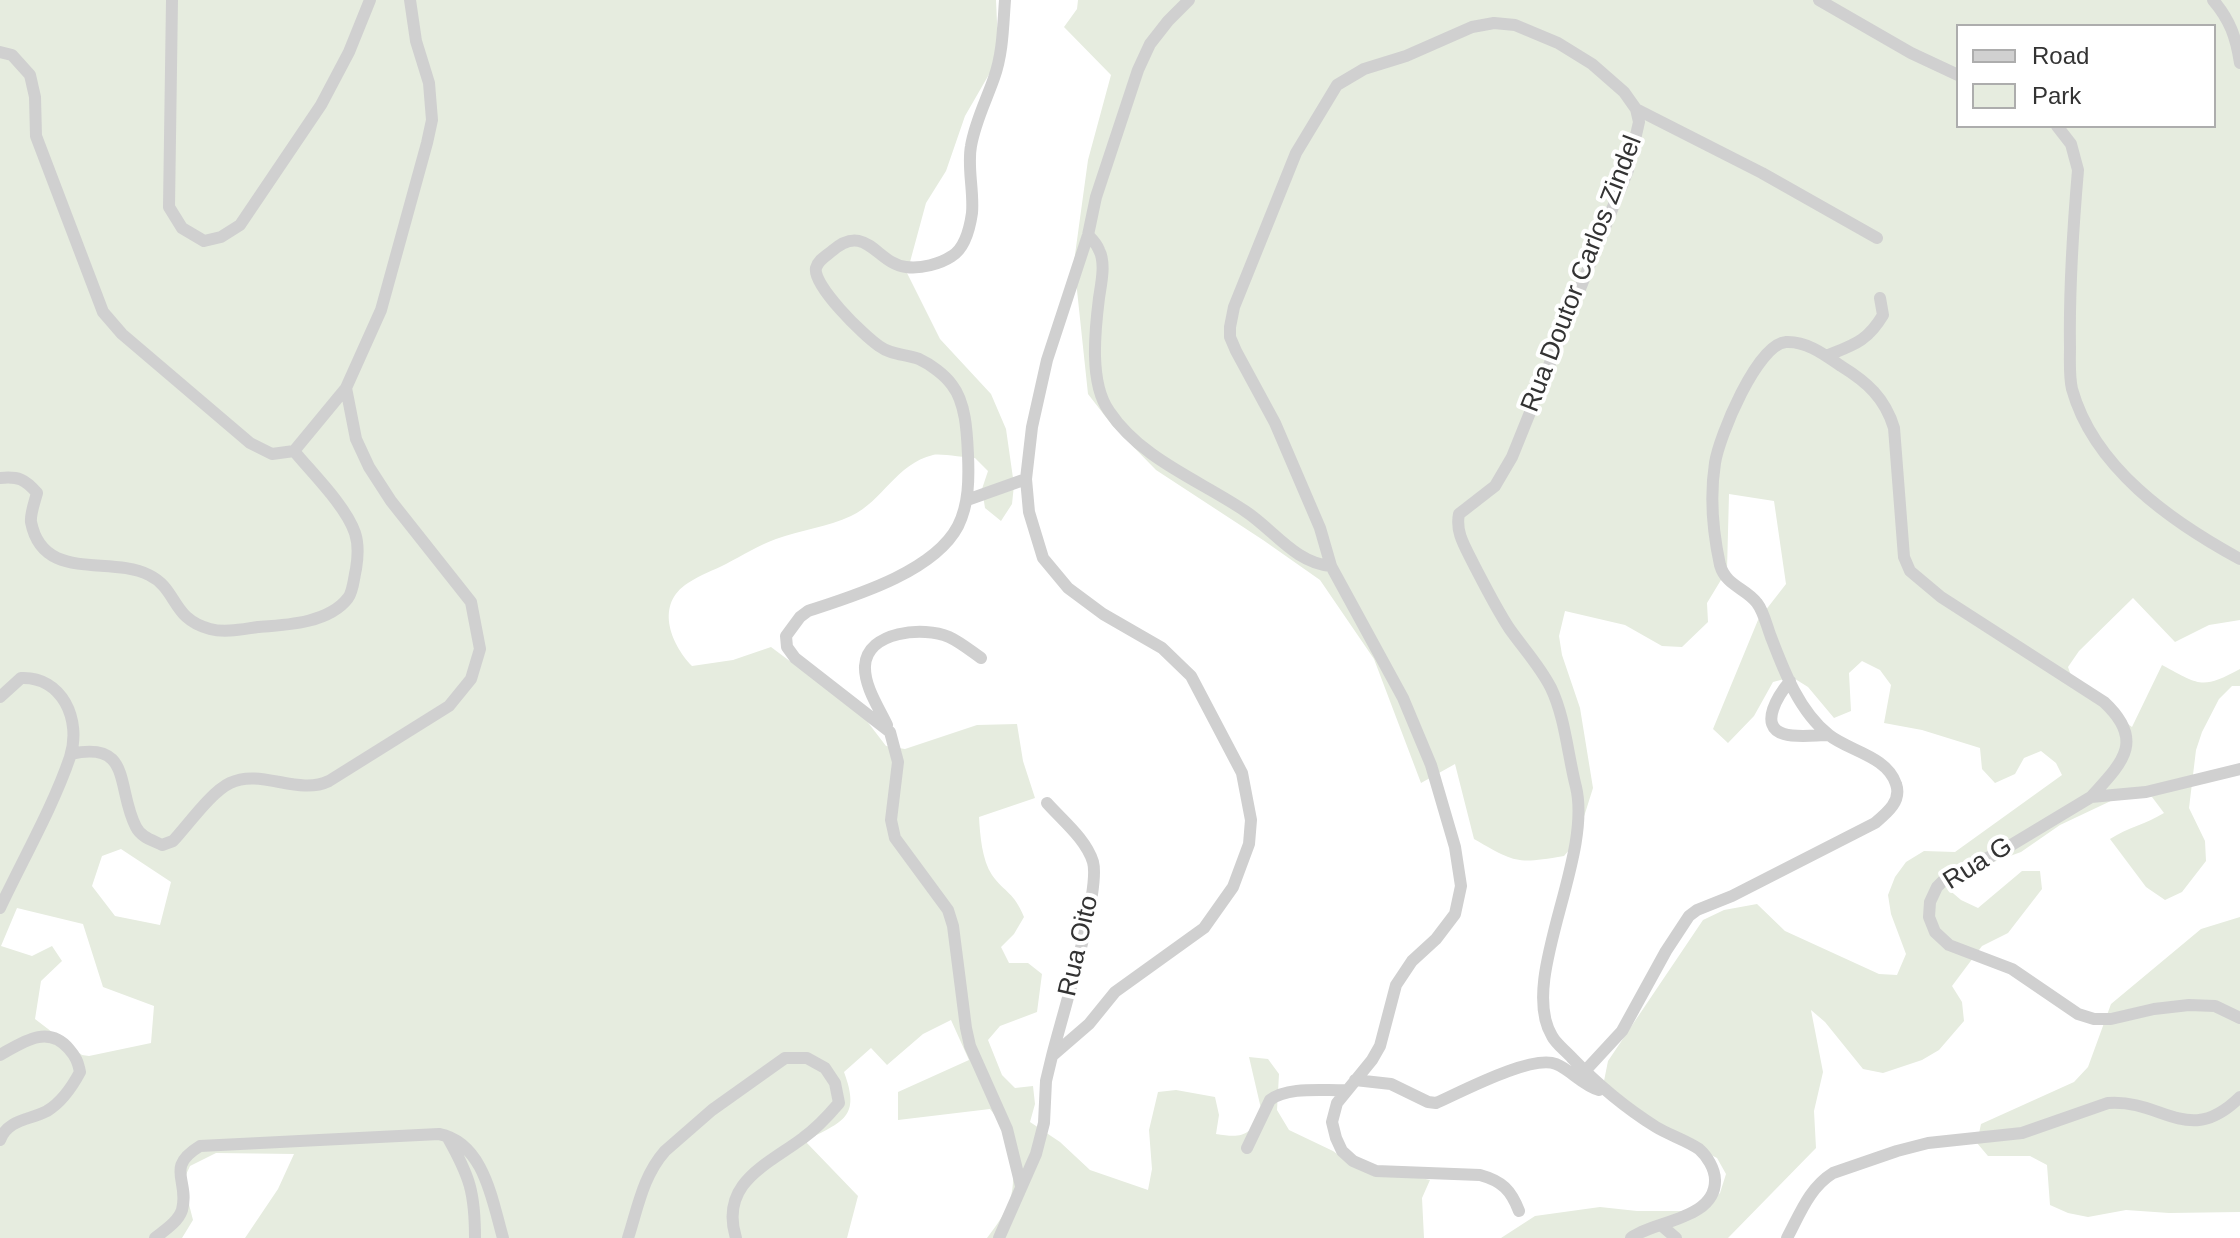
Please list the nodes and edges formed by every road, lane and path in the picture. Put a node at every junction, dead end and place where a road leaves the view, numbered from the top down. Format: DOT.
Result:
graph roads {
  1 [pos="172,0"];
  2 [pos="370,0"];
  3 [pos="410,0"];
  4 [pos="1005,0"];
  5 [pos="1189,0"];
  6 [pos="1819,0"];
  7 [pos="2213,0"];
  8 [pos="0,52"];
  9 [pos="2240,63"];
  10 [pos="1956,74"];
  11 [pos="1636,109"];
  12 [pos="2059,128"];
  13 [pos="1088,235"];
  14 [pos="1877,238"];
  15 [pos="1880,298"];
  16 [pos="1826,356"];
  17 [pos="346,388"];
  18 [pos="294,451"];
  19 [pos="0,478"];
  20 [pos="1026,479"];
  21 [pos="967,500"];
  22 [pos="2240,559"];
  23 [pos="1331,566"];
  24 [pos="981,658"];
  25 [pos="1790,681"];
  26 [pos="0,697"];
  27 [pos="890,732"];
  28 [pos="1829,735"];
  29 [pos="71,754"];
  30 [pos="2240,769"];
  31 [pos="2091,797"];
  32 [pos="1047,803"];
  33 [pos="0,908"];
  34 [pos="2240,1018"];
  35 [pos="0,1055"];
  36 [pos="1052,1056"];
  37 [pos="1585,1071"];
  38 [pos="1351,1085"];
  39 [pos="1606,1092"];
  40 [pos="2240,1097"];
  41 [pos="447,1135"];
  42 [pos="0,1140"];
  43 [pos="1247,1148"];
  44 [pos="1021,1186"];
  45 [pos="1519,1211"];
  46 [pos="175,1222"];
  47 [pos="1661,1225"];
  48 [pos="155,1238"];
  49 [pos="170,1238"];
  50 [pos="475,1238"];
  51 [pos="503,1238"];
  52 [pos="628,1238"];
  53 [pos="736,1238"];
  54 [pos="999,1238"];
  55 [pos="1631,1238"];
  56 [pos="1676,1238"];
  57 [pos="1787,1238"];
  1 -- 2 [label="street"];
  3 -- 17 [label="street"];
  4 -- 21 [label="street"];
  5 -- 13 [label="street"];
  6 -- 10 [label="street"];
  7 -- 9 [label="street"];
  8 -- 18 [label="street"];
  11 -- 14 [label="street"];
  11 -- 23 [label="street, Rua Doutor Carlos Zindel"];
  11 -- 37 [label="street, Rua Doutor Carlos Zindel"];
  12 -- 22 [label="street"];
  13 -- 20 [label="street"];
  13 -- 23 [label="street"];
  15 -- 16 [label="street"];
  16 -- 25 [label="street"];
  16 -- 31 [label="street"];
  17 -- 18 [label="street"];
  17 -- 29 [label="street"];
  18 -- 19 [label="street"];
  20 -- 21 [label="street"];
  20 -- 36 [label="street"];
  21 -- 27 [label="street"];
  23 -- 38 [label="street, Rua Doutor Carlos Zindel"];
  24 -- 27 [label="street"];
  25 -- 28 [label="street"];
  25 -- 28 [label="street"];
  26 -- 29 [label="street"];
  27 -- 44 [label="street"];
  28 -- 37 [label="street"];
  29 -- 33 [label="street"];
  30 -- 31 [label="street, Rua G"];
  31 -- 34 [label="street, Rua G"];
  32 -- 36 [label="street, Rua Oito"];
  35 -- 42 [label="street"];
  36 -- 44 [label="street, Rua Oito"];
  37 -- 39 [label="street"];
  38 -- 39 [label="street"];
  38 -- 43 [label="street"];
  38 -- 45 [label="street, Rua Doutor Carlos Zindel"];
  39 -- 47 [label="street"];
  40 -- 57 [label="street"];
  41 -- 46 [label="street"];
  41 -- 50 [label="street"];
  41 -- 51 [label="street"];
  44 -- 54 [label="street, Rua Oito"];
  46 -- 48 [label="street"];
  46 -- 49 [label="street"];
  47 -- 55 [label="street"];
  47 -- 56 [label="street"];
  52 -- 53 [label="street"];
}
